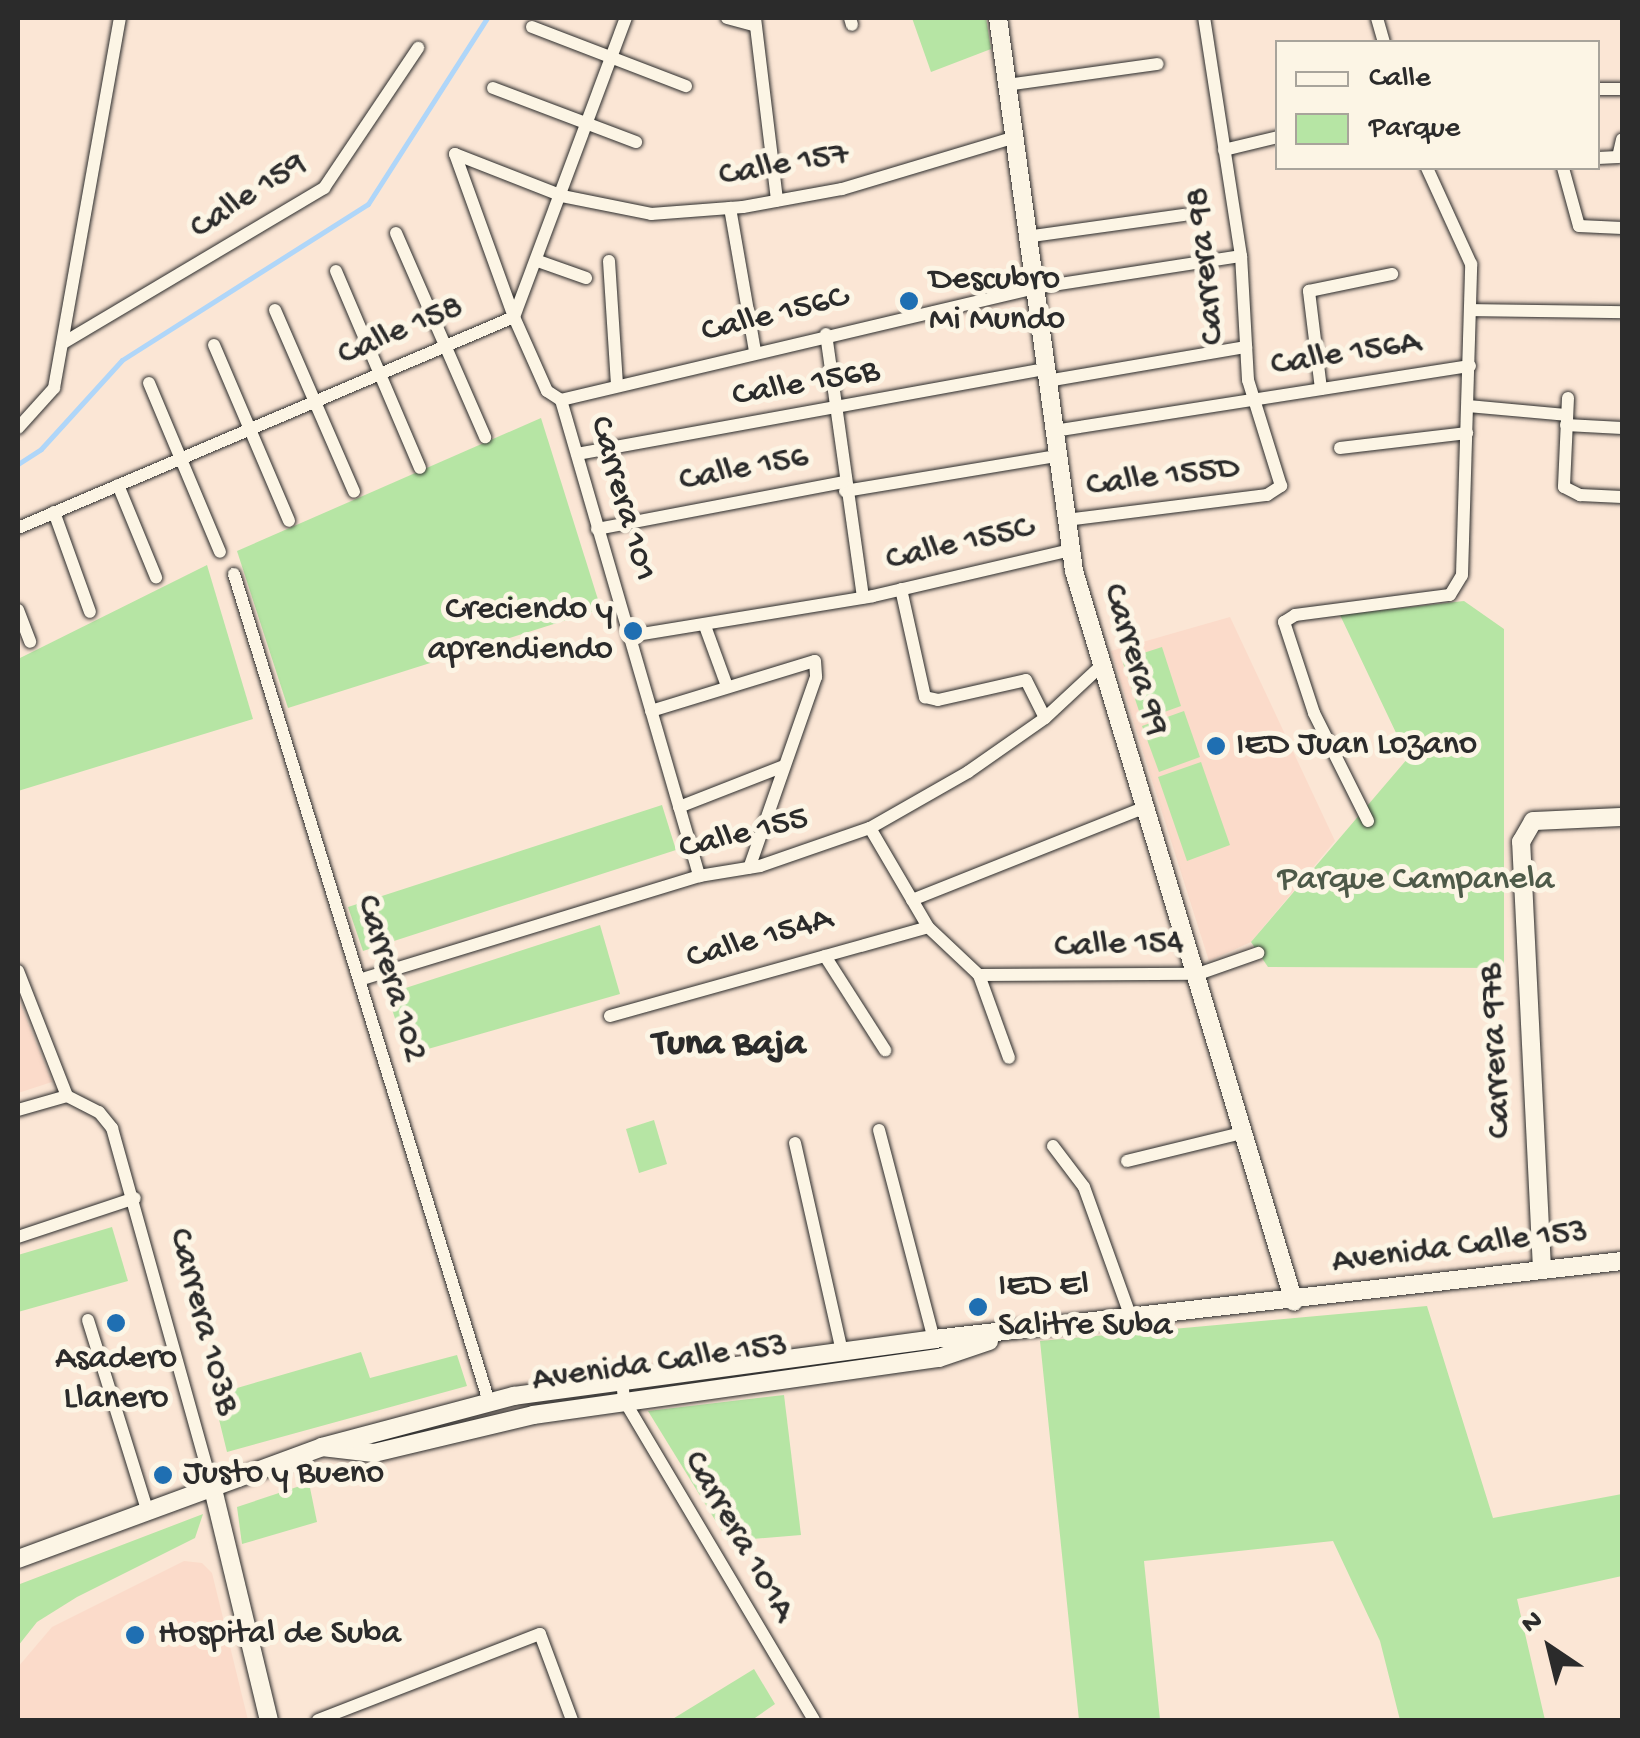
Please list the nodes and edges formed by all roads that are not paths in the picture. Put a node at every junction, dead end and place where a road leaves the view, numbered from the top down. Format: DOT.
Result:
graph roads {
  1 [pos="120,18"];
  2 [pos="626,18"];
  3 [pos="727,18"];
  4 [pos="998,18"];
  5 [pos="1204,18"];
  6 [pos="754,22"];
  7 [pos="532,27"];
  8 [pos="418,48"];
  9 [pos="612,58"];
  10 [pos="1158,64"];
  11 [pos="1006,84"];
  12 [pos="686,86"];
  13 [pos="494,88"];
  14 [pos="588,124"];
  15 [pos="1275,137"];
  16 [pos="1012,138"];
  17 [pos="1622,139"];
  18 [pos="636,142"];
  19 [pos="1224,150"];
  20 [pos="455,154"];
  21 [pos="1604,159"];
  22 [pos="1427,170"];
  23 [pos="1563,170"];
  24 [pos="562,196"];
  25 [pos="778,201"];
  26 [pos="730,208"];
  27 [pos="1184,215"];
  28 [pos="1622,228"];
  29 [pos="396,233"];
  30 [pos="1025,237"];
  31 [pos="1240,256"];
  32 [pos="538,261"];
  33 [pos="609,261"];
  34 [pos="336,271"];
  35 [pos="1392,274"];
  36 [pos="586,278"];
  37 [pos="1034,288"];
  38 [pos="274,310"];
  39 [pos="1471,310"];
  40 [pos="1622,312"];
  41 [pos="514,317"];
  42 [pos="826,334"];
  43 [pos="62,344"];
  44 [pos="214,345"];
  45 [pos="445,346"];
  46 [pos="1246,347"];
  47 [pos="755,351"];
  48 [pos="1470,366"];
  49 [pos="379,374"];
  50 [pos="1046,375"];
  51 [pos="150,383"];
  52 [pos="617,386"];
  53 [pos="1321,389"];
  54 [pos="1568,398"];
  55 [pos="1253,399"];
  56 [pos="561,400"];
  57 [pos="314,402"];
  58 [pos="1468,406"];
  59 [pos="835,412"];
  60 [pos="1566,420"];
  61 [pos="18,428"];
  62 [pos="250,428"];
  63 [pos="1622,428"];
  64 [pos="1054,431"];
  65 [pos="1466,433"];
  66 [pos="485,437"];
  67 [pos="1340,448"];
  68 [pos="577,454"];
  69 [pos="1057,456"];
  70 [pos="182,458"];
  71 [pos="420,468"];
  72 [pos="118,485"];
  73 [pos="844,486"];
  74 [pos="354,492"];
  75 [pos="1267,494"];
  76 [pos="1622,497"];
  77 [pos="54,512"];
  78 [pos="1066,520"];
  79 [pos="289,521"];
  80 [pos="18,528"];
  81 [pos="597,528"];
  82 [pos="1070,550"];
  83 [pos="220,552"];
  84 [pos="234,574"];
  85 [pos="156,577"];
  86 [pos="901,589"];
  87 [pos="863,597"];
  88 [pos="18,610"];
  89 [pos="90,612"];
  90 [pos="704,626"];
  91 [pos="630,636"];
  92 [pos="30,642"];
  93 [pos="1102,665"];
  94 [pos="727,686"];
  95 [pos="652,710"];
  96 [pos="1045,718"];
  97 [pos="784,766"];
  98 [pos="679,806"];
  99 [pos="1146,807"];
  100 [pos="1622,817"];
  101 [pos="1368,821"];
  102 [pos="870,828"];
  103 [pos="749,868"];
  104 [pos="700,876"];
  105 [pos="912,900"];
  106 [pos="928,927"];
  107 [pos="1258,952"];
  108 [pos="825,956"];
  109 [pos="18,971"];
  110 [pos="1198,974"];
  111 [pos="979,975"];
  112 [pos="359,980"];
  113 [pos="610,1016"];
  114 [pos="884,1050"];
  115 [pos="1009,1058"];
  116 [pos="67,1096"];
  117 [pos="18,1110"];
  118 [pos="879,1130"];
  119 [pos="1246,1132"];
  120 [pos="795,1143"];
  121 [pos="1053,1146"];
  122 [pos="1127,1161"];
  123 [pos="135,1198"];
  124 [pos="18,1236"];
  125 [pos="1622,1261"];
  126 [pos="1542,1269"];
  127 [pos="1294,1302"];
  128 [pos="88,1320"];
  129 [pos="1132,1320"];
  130 [pos="1008,1334"];
  131 [pos="934,1339"];
  132 [pos="842,1350"];
  133 [pos="622,1378"];
  134 [pos="624,1400"];
  135 [pos="489,1402"];
  136 [pos="322,1447"];
  137 [pos="213,1489"];
  138 [pos="148,1514"];
  139 [pos="18,1559"];
  140 [pos="267,1712"];
  141 [pos="318,1720"];
  142 [pos="572,1720"];
  143 [pos="814,1720"];
  1 -- 43 [label="street"];
  2 -- 9 [label="street, Calle 158"];
  3 -- 6 [label="street"];
  4 -- 11 [label="main road, Carrera 99"];
  5 -- 19 [label="street, Carrera 98"];
  6 -- 25 [label="street"];
  7 -- 9 [label="street"];
  8 -- 43 [label="street, Calle 159"];
  9 -- 12 [label="street"];
  9 -- 14 [label="street, Calle 158"];
  10 -- 11 [label="street"];
  11 -- 16 [label="main road, Carrera 99"];
  13 -- 14 [label="street"];
  14 -- 18 [label="street"];
  14 -- 24 [label="street, Calle 158"];
  15 -- 19 [label="street"];
  16 -- 25 [label="street, Calle 157"];
  16 -- 30 [label="main road, Carrera 99"];
  17 -- 21 [label="street"];
  19 -- 31 [label="street, Carrera 98"];
  20 -- 24 [label="street, Calle 157"];
  20 -- 41 [label="street, Carrera 101"];
  22 -- 39 [label="street"];
  23 -- 28 [label="street"];
  24 -- 26 [label="street, Calle 157"];
  24 -- 32 [label="street, Calle 158"];
  25 -- 26 [label="street, Calle 157"];
  26 -- 47 [label="street"];
  27 -- 30 [label="street"];
  29 -- 45 [label="street"];
  30 -- 37 [label="main road, Carrera 99"];
  31 -- 37 [label="street, Calle 156C"];
  31 -- 46 [label="street, Carrera 98"];
  32 -- 36 [label="street"];
  32 -- 41 [label="street, Calle 158"];
  33 -- 52 [label="street"];
  34 -- 49 [label="street"];
  35 -- 53 [label="street"];
  37 -- 42 [label="street, Calle 156C"];
  37 -- 50 [label="main road, Carrera 99"];
  38 -- 57 [label="street"];
  39 -- 40 [label="street"];
  39 -- 48 [label="street"];
  41 -- 45 [label="street, Calle 158"];
  41 -- 56 [label="street, Carrera 101"];
  42 -- 47 [label="street, Calle 156C"];
  42 -- 59 [label="street"];
  43 -- 61 [label="street"];
  44 -- 62 [label="street"];
  45 -- 49 [label="street, Calle 158"];
  45 -- 66 [label="street"];
  46 -- 50 [label="street, Calle 156B"];
  46 -- 55 [label="street, Carrera 98"];
  47 -- 52 [label="street, Calle 156C"];
  48 -- 53 [label="street, Calle 156A"];
  48 -- 58 [label="street"];
  49 -- 57 [label="street, Calle 158"];
  49 -- 71 [label="street"];
  50 -- 59 [label="street, Calle 156B"];
  50 -- 64 [label="main road, Carrera 99"];
  51 -- 70 [label="street"];
  52 -- 56 [label="street, Calle 156C"];
  53 -- 55 [label="street, Calle 156A"];
  54 -- 60 [label="street"];
  55 -- 64 [label="street, Calle 156A"];
  55 -- 75 [label="street, Carrera 98"];
  56 -- 68 [label="street, Carrera 101"];
  57 -- 62 [label="street, Calle 158"];
  57 -- 74 [label="street"];
  58 -- 60 [label="street"];
  58 -- 65 [label="street"];
  59 -- 68 [label="street, Calle 156B"];
  59 -- 73 [label="street"];
  60 -- 63 [label="street"];
  60 -- 76 [label="street"];
  62 -- 70 [label="street, Calle 158"];
  62 -- 79 [label="street"];
  64 -- 69 [label="main road, Carrera 99"];
  65 -- 67 [label="street"];
  65 -- 101 [label="street"];
  68 -- 81 [label="street, Carrera 101"];
  69 -- 73 [label="street, Calle 156"];
  69 -- 78 [label="main road, Carrera 99"];
  70 -- 72 [label="street, Calle 158"];
  70 -- 83 [label="street"];
  72 -- 77 [label="street, Calle 158"];
  72 -- 85 [label="street"];
  73 -- 81 [label="street, Calle 156"];
  73 -- 87 [label="street"];
  75 -- 78 [label="street, Calle 155D"];
  77 -- 80 [label="street, Calle 158"];
  77 -- 89 [label="street"];
  78 -- 82 [label="main road, Carrera 99"];
  81 -- 91 [label="street, Carrera 101"];
  82 -- 86 [label="street, Calle 155C"];
  82 -- 93 [label="main road, Carrera 99"];
  84 -- 112 [label="street, Carrera 102"];
  86 -- 87 [label="street, Calle 155C"];
  86 -- 96 [label="street"];
  87 -- 90 [label="street, Calle 155C"];
  88 -- 92 [label="street"];
  90 -- 91 [label="street, Calle 155C"];
  90 -- 94 [label="street"];
  91 -- 95 [label="street, Carrera 101"];
  93 -- 96 [label="street, Calle 155"];
  93 -- 99 [label="main road, Carrera 99"];
  94 -- 95 [label="street"];
  94 -- 97 [label="street"];
  95 -- 98 [label="street, Carrera 101"];
  96 -- 102 [label="street, Calle 155"];
  97 -- 98 [label="street"];
  97 -- 103 [label="street"];
  98 -- 104 [label="street, Carrera 101"];
  99 -- 105 [label="street"];
  99 -- 110 [label="main road, Carrera 99"];
  100 -- 126 [label="main road, Carrera 97B"];
  102 -- 103 [label="street, Calle 155"];
  102 -- 105 [label="street"];
  103 -- 104 [label="street, Calle 155"];
  104 -- 112 [label="street, Calle 155"];
  105 -- 106 [label="street"];
  106 -- 108 [label="street, Calle 154A"];
  106 -- 111 [label="street"];
  107 -- 110 [label="street, Calle 154"];
  108 -- 113 [label="street, Calle 154A"];
  108 -- 114 [label="street"];
  109 -- 116 [label="street"];
  110 -- 111 [label="street, Calle 154"];
  110 -- 119 [label="main road, Carrera 99"];
  111 -- 115 [label="street"];
  112 -- 135 [label="street, Carrera 102"];
  116 -- 117 [label="street"];
  116 -- 123 [label="street, Carrera 103B"];
  118 -- 131 [label="street"];
  119 -- 122 [label="street"];
  119 -- 127 [label="main road, Carrera 99"];
  120 -- 132 [label="street"];
  121 -- 129 [label="street"];
  123 -- 124 [label="street"];
  123 -- 137 [label="street, Carrera 103B"];
  125 -- 126 [label="main road, Avenida Calle 153"];
  126 -- 127 [label="main road, Avenida Calle 153"];
  127 -- 129 [label="main road, Avenida Calle 153"];
  128 -- 138 [label="street"];
  129 -- 130 [label="main road, Avenida Calle 153"];
  130 -- 131 [label="main road, Avenida Calle 153"];
  130 -- 134 [label="main road, Avenida Calle 153"];
  131 -- 132 [label="main road, Avenida Calle 153"];
  132 -- 133 [label="main road, Avenida Calle 153"];
  133 -- 134 [label="street, Carrera 101A"];
  133 -- 135 [label="main road, Avenida Calle 153"];
  134 -- 136 [label="main road, Avenida Calle 153"];
  134 -- 143 [label="street, Carrera 101A"];
  135 -- 136 [label="main road, Avenida Calle 153"];
  136 -- 137 [label="main road, Avenida Calle 153"];
  137 -- 138 [label="main road, Avenida Calle 153"];
  137 -- 140 [label="main road, Carrera 103B"];
  138 -- 139 [label="main road, Avenida Calle 153"];
  141 -- 142 [label="street"];
}
